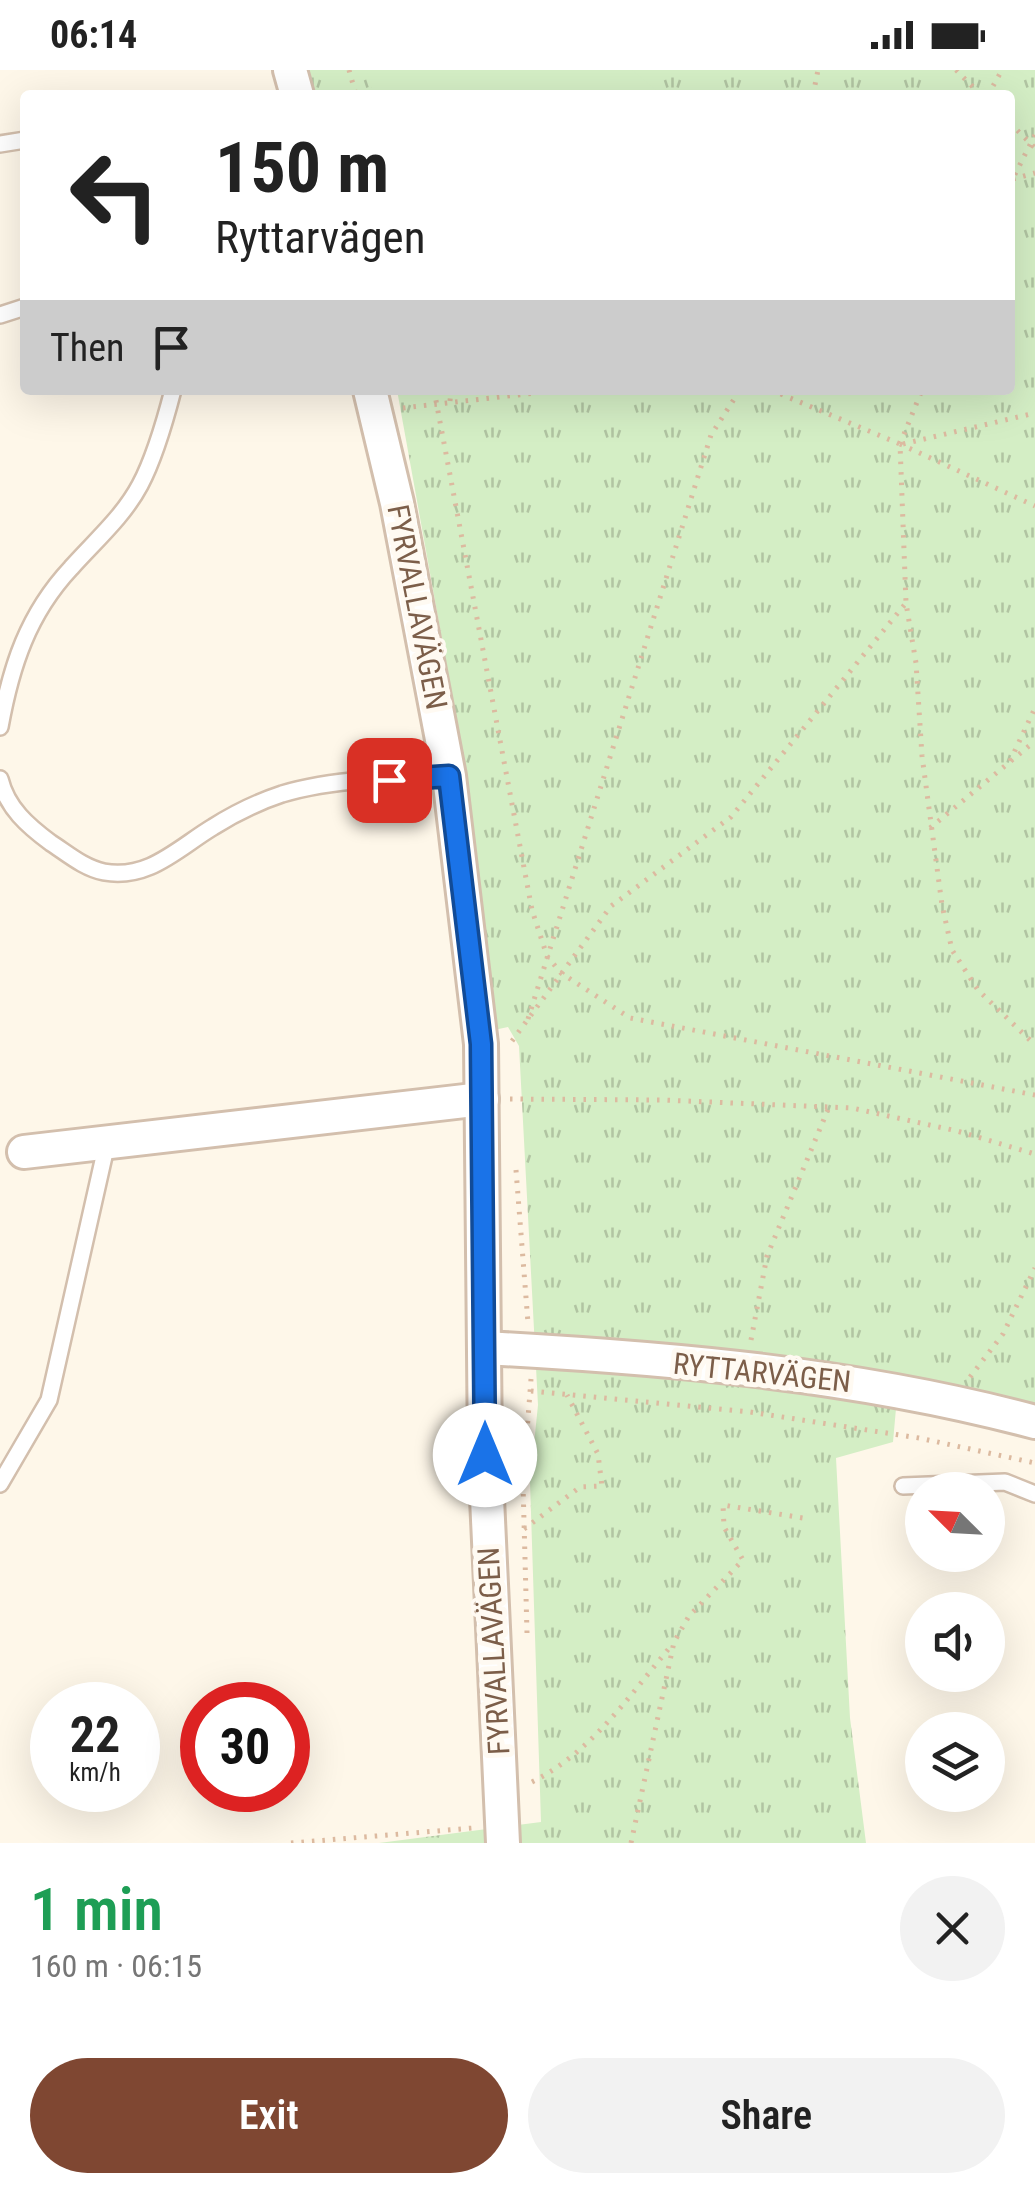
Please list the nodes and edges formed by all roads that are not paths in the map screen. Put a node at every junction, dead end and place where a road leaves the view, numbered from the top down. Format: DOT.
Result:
graph roads {
  1 [pos="171,395"];
  2 [pos="373,401"];
  3 [pos="0,727"];
  4 [pos="449,776"];
  5 [pos="0,779"];
  6 [pos="482,1099"];
  7 [pos="107,1142"];
  8 [pos="24,1152"];
  9 [pos="485,1348"];
  10 [pos="1035,1422"];
  11 [pos="0,1484"];
  12 [pos="903,1486"];
  13 [pos="1035,1494"];
  14 [pos="503,1834"];
  1 -- 3 [label="lane"];
  2 -- 4 [label="street, FYRVALLAVÄGEN"];
  4 -- 5 [label="lane"];
  4 -- 6 [label="street, FYRVALLAVÄGEN"];
  6 -- 7 [label="street"];
  6 -- 9 [label="street, FYRVALLAVÄGEN"];
  7 -- 8 [label="street"];
  7 -- 11 [label="lane"];
  9 -- 10 [label="street, RYTTARVÄGEN"];
  9 -- 14 [label="street, FYRVALLAVÄGEN"];
  12 -- 13 [label="lane"];
}
